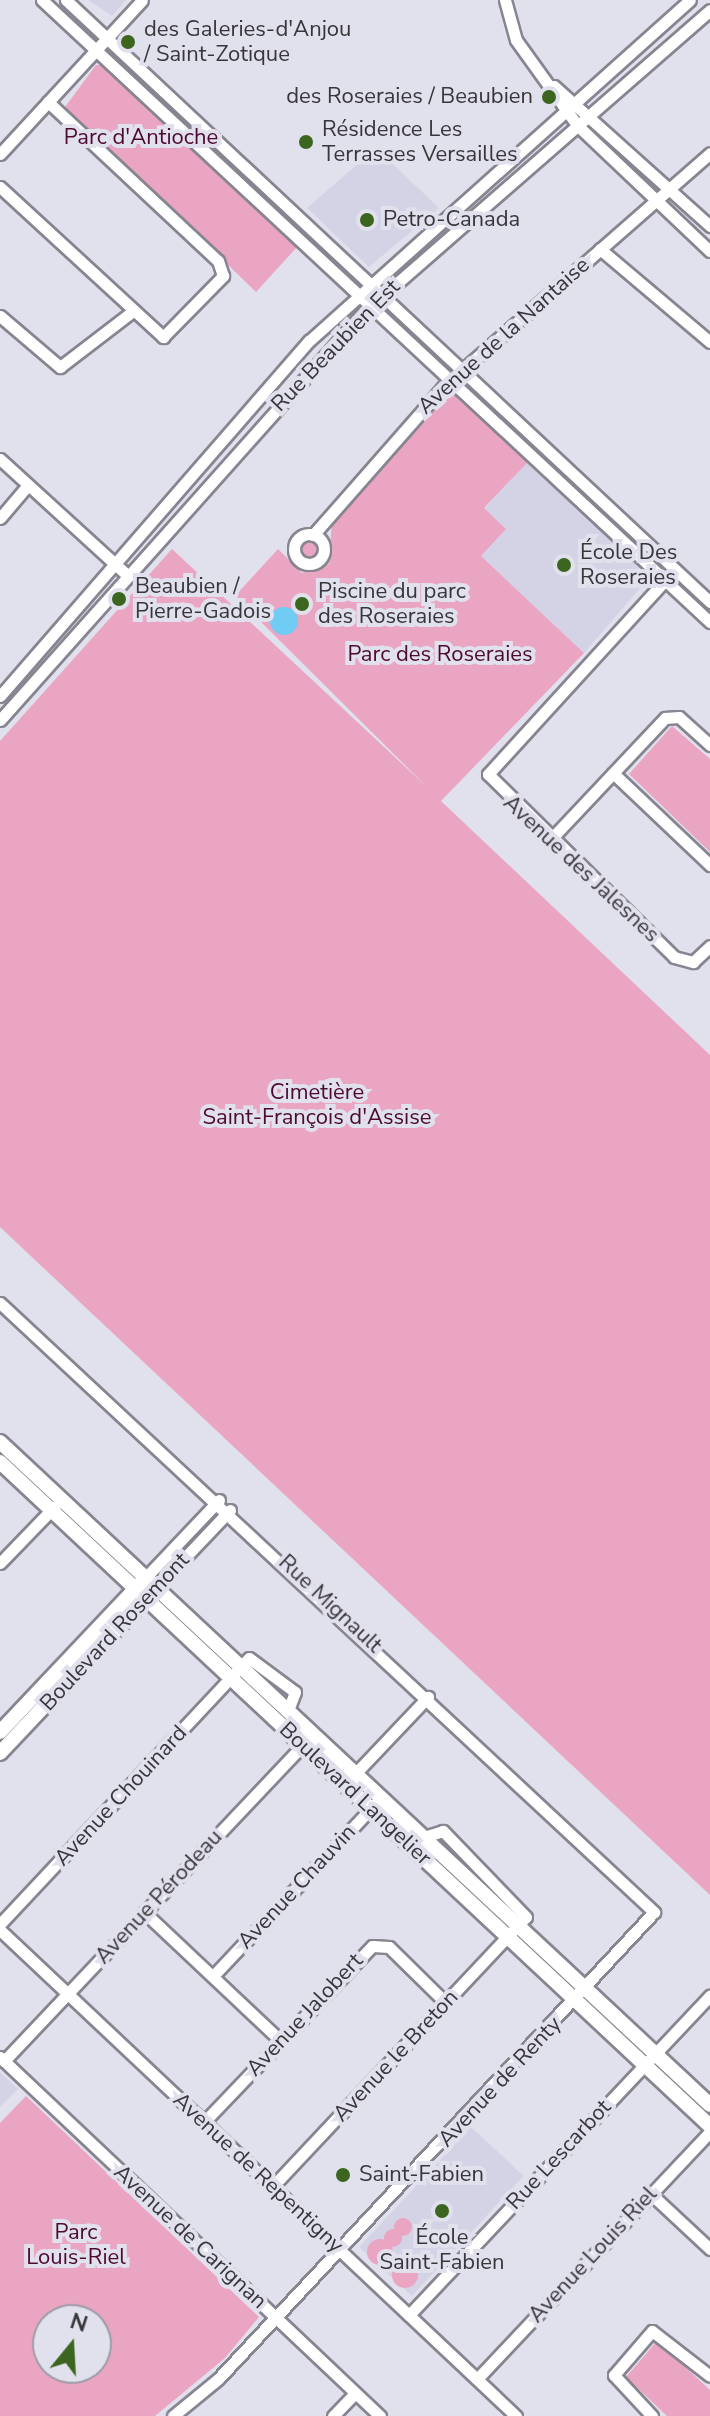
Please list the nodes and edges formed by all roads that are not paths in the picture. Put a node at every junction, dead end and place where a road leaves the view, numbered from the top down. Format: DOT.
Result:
graph roads {
  1 [pos="42,0"];
  2 [pos="66,0"];
  3 [pos="142,0"];
  4 [pos="505,0"];
  5 [pos="690,0"];
  6 [pos="710,10"];
  7 [pos="109,36"];
  8 [pos="99,48"];
  9 [pos="553,86"];
  10 [pos="575,99"];
  11 [pos="48,102"];
  12 [pos="564,108"];
  13 [pos="592,113"];
  14 [pos="577,125"];
  15 [pos="710,153"];
  16 [pos="0,154"];
  17 [pos="0,187"];
  18 [pos="670,188"];
  19 [pos="657,200"];
  20 [pos="710,226"];
  21 [pos="600,249"];
  22 [pos="710,251"];
  23 [pos="371,282"];
  24 [pos="360,291"];
  25 [pos="385,293"];
  26 [pos="373,303"];
  27 [pos="133,311"];
  28 [pos="0,316"];
  29 [pos="710,342"];
  30 [pos="464,368"];
  31 [pos="452,379"];
  32 [pos="237,420"];
  33 [pos="253,433"];
  34 [pos="0,459"];
  35 [pos="28,485"];
  36 [pos="0,518"];
  37 [pos="313,535"];
  38 [pos="115,565"];
  39 [pos="675,569"];
  40 [pos="128,576"];
  41 [pos="665,579"];
  42 [pos="710,602"];
  43 [pos="710,622"];
  44 [pos="42,648"];
  45 [pos="54,659"];
  46 [pos="0,696"];
  47 [pos="0,720"];
  48 [pos="710,745"];
  49 [pos="613,773"];
  50 [pos="550,840"];
  51 [pos="710,865"];
  52 [pos="710,946"];
  53 [pos="0,1303"];
  54 [pos="0,1442"];
  55 [pos="0,1462"];
  56 [pos="219,1500"];
  57 [pos="56,1504"];
  58 [pos="230,1510"];
  59 [pos="0,1563"];
  60 [pos="146,1588"];
  61 [pos="242,1667"];
  62 [pos="232,1679"];
  63 [pos="428,1697"];
  64 [pos="0,1732"];
  65 [pos="308,1740"];
  66 [pos="0,1753"];
  67 [pos="350,1779"];
  68 [pos="376,1804"];
  69 [pos="144,1912"];
  70 [pos="654,1912"];
  71 [pos="0,1927"];
  72 [pos="513,1932"];
  73 [pos="213,1976"];
  74 [pos="68,1993"];
  75 [pos="581,1996"];
  76 [pos="710,1996"];
  77 [pos="446,2003"];
  78 [pos="281,2041"];
  79 [pos="2,2059"];
  80 [pos="649,2059"];
  81 [pos="710,2105"];
  82 [pos="204,2122"];
  83 [pos="710,2129"];
  84 [pos="273,2186"];
  85 [pos="651,2194"];
  86 [pos="710,2249"];
  87 [pos="341,2250"];
  88 [pos="409,2315"];
  89 [pos="276,2318"];
  90 [pos="710,2376"];
  91 [pos="477,2379"];
  92 [pos="355,2393"];
  93 [pos="173,2416"];
  94 [pos="333,2416"];
  95 [pos="380,2416"];
  96 [pos="516,2416"];
  97 [pos="652,2416"];
  1 -- 8 [label="street"];
  2 -- 7 [label="street"];
  3 -- 7 [label="street"];
  4 -- 9 [label="street"];
  5 -- 10 [label="street, Rue Beaubien Est"];
  6 -- 13 [label="street, Rue Beaubien Est"];
  7 -- 8 [label="street"];
  7 -- 23 [label="street"];
  8 -- 11 [label="street"];
  8 -- 24 [label="street"];
  9 -- 10 [label="street"];
  9 -- 12 [label="street"];
  10 -- 12 [label="street, Rue Beaubien Est"];
  10 -- 13 [label="street"];
  11 -- 16 [label="street"];
  11 -- 27 [label="street"];
  12 -- 14 [label="street"];
  12 -- 23 [label="street, Rue Beaubien Est"];
  13 -- 14 [label="street, Rue Beaubien Est"];
  13 -- 18 [label="street"];
  14 -- 19 [label="street"];
  14 -- 25 [label="street, Rue Beaubien Est"];
  15 -- 18 [label="street, Avenue de la Nantaise"];
  17 -- 27 [label="street"];
  18 -- 19 [label="street, Avenue de la Nantaise"];
  18 -- 20 [label="street"];
  19 -- 21 [label="street, Avenue de la Nantaise"];
  19 -- 22 [label="street"];
  21 -- 29 [label="street"];
  21 -- 30 [label="street, Avenue de la Nantaise"];
  23 -- 24 [label="street, Rue Beaubien Est"];
  23 -- 25 [label="street"];
  24 -- 26 [label="street"];
  24 -- 32 [label="street, Rue Beaubien Est"];
  25 -- 26 [label="street, Rue Beaubien Est"];
  25 -- 30 [label="street"];
  26 -- 31 [label="street"];
  26 -- 33 [label="street, Rue Beaubien Est"];
  27 -- 28 [label="street"];
  30 -- 31 [label="street, Avenue de la Nantaise"];
  30 -- 39 [label="street"];
  31 -- 37 [label="street, Avenue de la Nantaise"];
  31 -- 41 [label="street"];
  32 -- 33 [label="street"];
  32 -- 38 [label="street, Rue Beaubien Est"];
  33 -- 40 [label="street, Rue Beaubien Est"];
  34 -- 35 [label="street"];
  35 -- 36 [label="street"];
  35 -- 38 [label="street"];
  38 -- 40 [label="street"];
  38 -- 44 [label="street, Rue Beaubien Est"];
  39 -- 41 [label="street, Avenue des Jalesnes"];
  39 -- 42 [label="street"];
  40 -- 45 [label="street, Rue Beaubien Est"];
  41 -- 43 [label="street"];
  41 -- 50 [label="street, Avenue des Jalesnes"];
  44 -- 45 [label="street"];
  44 -- 46 [label="street, Rue Beaubien Est"];
  45 -- 47 [label="street, Rue Beaubien Est"];
  48 -- 49 [label="street"];
  49 -- 50 [label="street"];
  49 -- 51 [label="street"];
  50 -- 52 [label="street, Avenue des Jalesnes"];
  53 -- 56 [label="street, Rue Mignault"];
  54 -- 57 [label="main road, Boulevard Langelier"];
  55 -- 57 [label="main road, Boulevard Langelier"];
  56 -- 58 [label="street, Rue Mignault"];
  56 -- 60 [label="street, Boulevard Rosemont"];
  57 -- 59 [label="street"];
  57 -- 60 [label="main road, Boulevard Langelier"];
  58 -- 60 [label="street, Boulevard Rosemont"];
  58 -- 63 [label="street, Rue Mignault"];
  60 -- 61 [label="main road, Boulevard Langelier"];
  60 -- 62 [label="main road, Boulevard Langelier"];
  60 -- 64 [label="main road, Boulevard Rosemont"];
  60 -- 66 [label="main road, Boulevard Rosemont"];
  61 -- 62 [label="street, Avenue Chouinard"];
  61 -- 65 [label="main road, Boulevard Langelier"];
  62 -- 65 [label="main road, Boulevard Langelier"];
  62 -- 71 [label="street, Avenue Chouinard"];
  63 -- 67 [label="street"];
  63 -- 70 [label="street, Rue Mignault"];
  65 -- 67 [label="main road, Boulevard Langelier"];
  65 -- 69 [label="street, Avenue Pérodeau"];
  67 -- 68 [label="main road, Boulevard Langelier"];
  68 -- 72 [label="main road, Boulevard Langelier"];
  68 -- 72 [label="main road, Boulevard Langelier"];
  68 -- 73 [label="street, Avenue Chauvin"];
  69 -- 73 [label="street"];
  69 -- 74 [label="street, Avenue Pérodeau"];
  70 -- 75 [label="street, Avenue de Renty"];
  71 -- 74 [label="street, Avenue de Repentigny"];
  72 -- 75 [label="main road, Boulevard Langelier"];
  72 -- 77 [label="street, Avenue le Breton"];
  73 -- 78 [label="street"];
  74 -- 79 [label="street, Avenue Pérodeau"];
  74 -- 82 [label="street, Avenue de Repentigny"];
  75 -- 80 [label="main road, Boulevard Langelier"];
  75 -- 87 [label="street, Avenue de Renty"];
  76 -- 80 [label="street, Rue Lescarbot"];
  77 -- 78 [label="street, Avenue Jalobert"];
  77 -- 84 [label="street, Avenue le Breton"];
  78 -- 82 [label="street, Avenue Jalobert"];
  79 -- 89 [label="street, Avenue de Carignan"];
  80 -- 81 [label="main road, Boulevard Langelier"];
  80 -- 83 [label="main road, Boulevard Langelier"];
  80 -- 88 [label="street, Rue Lescarbot"];
  82 -- 84 [label="street, Avenue de Repentigny"];
  83 -- 85 [label="street, Avenue Louis Riel"];
  84 -- 87 [label="street, Avenue de Repentigny"];
  85 -- 86 [label="street"];
  85 -- 91 [label="street, Avenue Louis Riel"];
  87 -- 88 [label="street, Avenue de Repentigny"];
  87 -- 89 [label="street, Avenue de Renty"];
  88 -- 91 [label="street, Avenue de Repentigny"];
  89 -- 92 [label="street, Avenue de Carignan"];
  89 -- 93 [label="street, Avenue de Renty"];
  90 -- 97 [label="street"];
  91 -- 96 [label="street, Avenue de Repentigny"];
  92 -- 94 [label="street"];
  92 -- 95 [label="street, Avenue de Carignan"];
}
